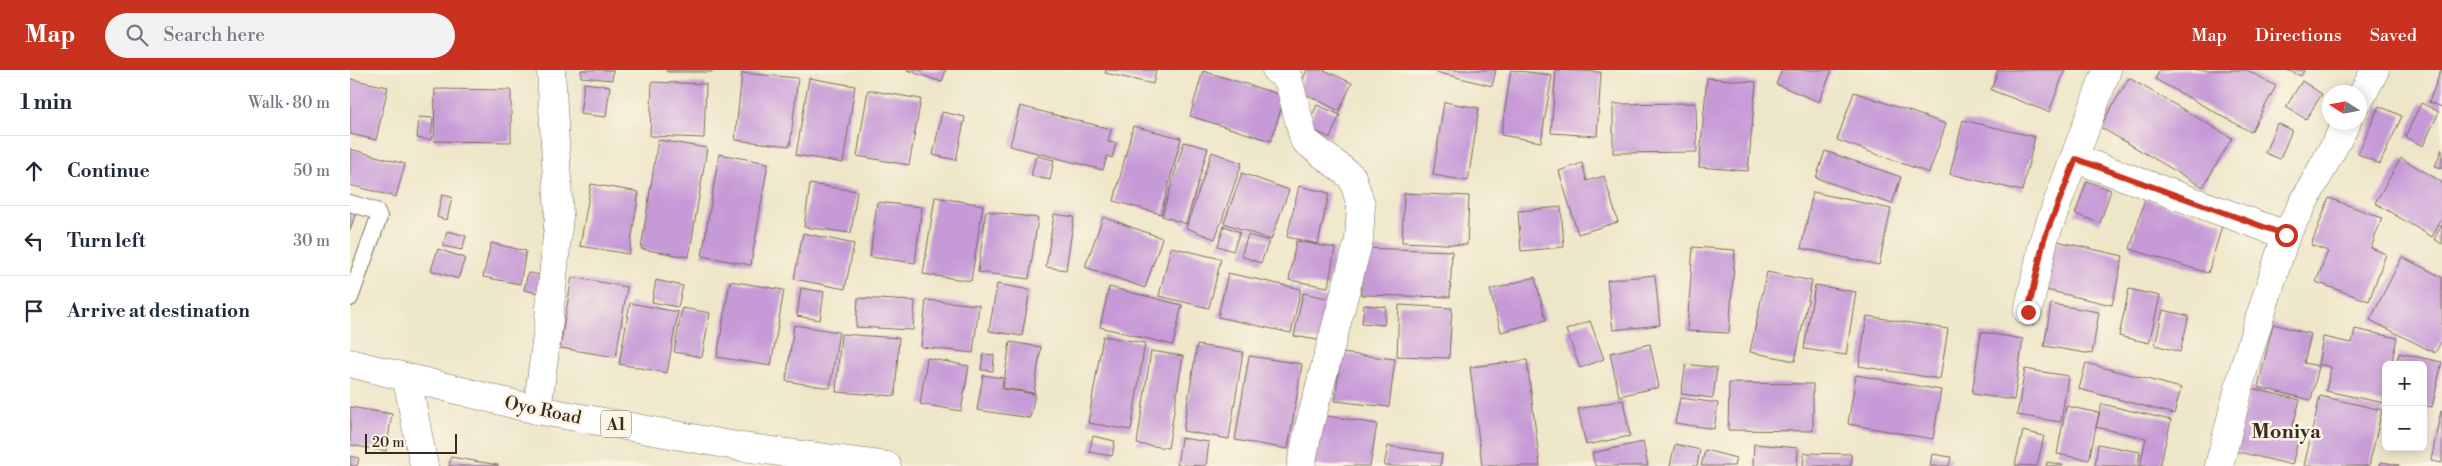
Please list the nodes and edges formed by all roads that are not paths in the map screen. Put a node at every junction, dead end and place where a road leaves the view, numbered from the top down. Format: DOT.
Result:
graph roads {
  1 [pos="551,70"];
  2 [pos="1276,70"];
  3 [pos="2107,70"];
  4 [pos="2375,70"];
  5 [pos="2367,85"];
  6 [pos="2343,130"];
  7 [pos="2076,159"];
  8 [pos="350,203"];
  9 [pos="2286,235"];
  10 [pos="350,298"];
  11 [pos="2028,312"];
  12 [pos="350,363"];
  13 [pos="407,379"];
  14 [pos="537,410"];
  15 [pos="424,466"];
  16 [pos="887,466"];
  17 [pos="1301,466"];
  18 [pos="2219,466"];
  1 -- 14 [label="main road"];
  2 -- 17 [label="main road"];
  3 -- 7 [label="main road"];
  4 -- 5 [label="main road"];
  6 -- 9 [label="main road"];
  7 -- 9 [label="main road"];
  7 -- 11 [label="main road"];
  8 -- 10 [label="lane"];
  9 -- 18 [label="main road"];
  12 -- 13 [label="main road, Oyo Road / A1"];
  13 -- 14 [label="main road, Oyo Road / A1"];
  13 -- 15 [label="main road"];
  14 -- 16 [label="main road, Oyo Road / A1"];
}
